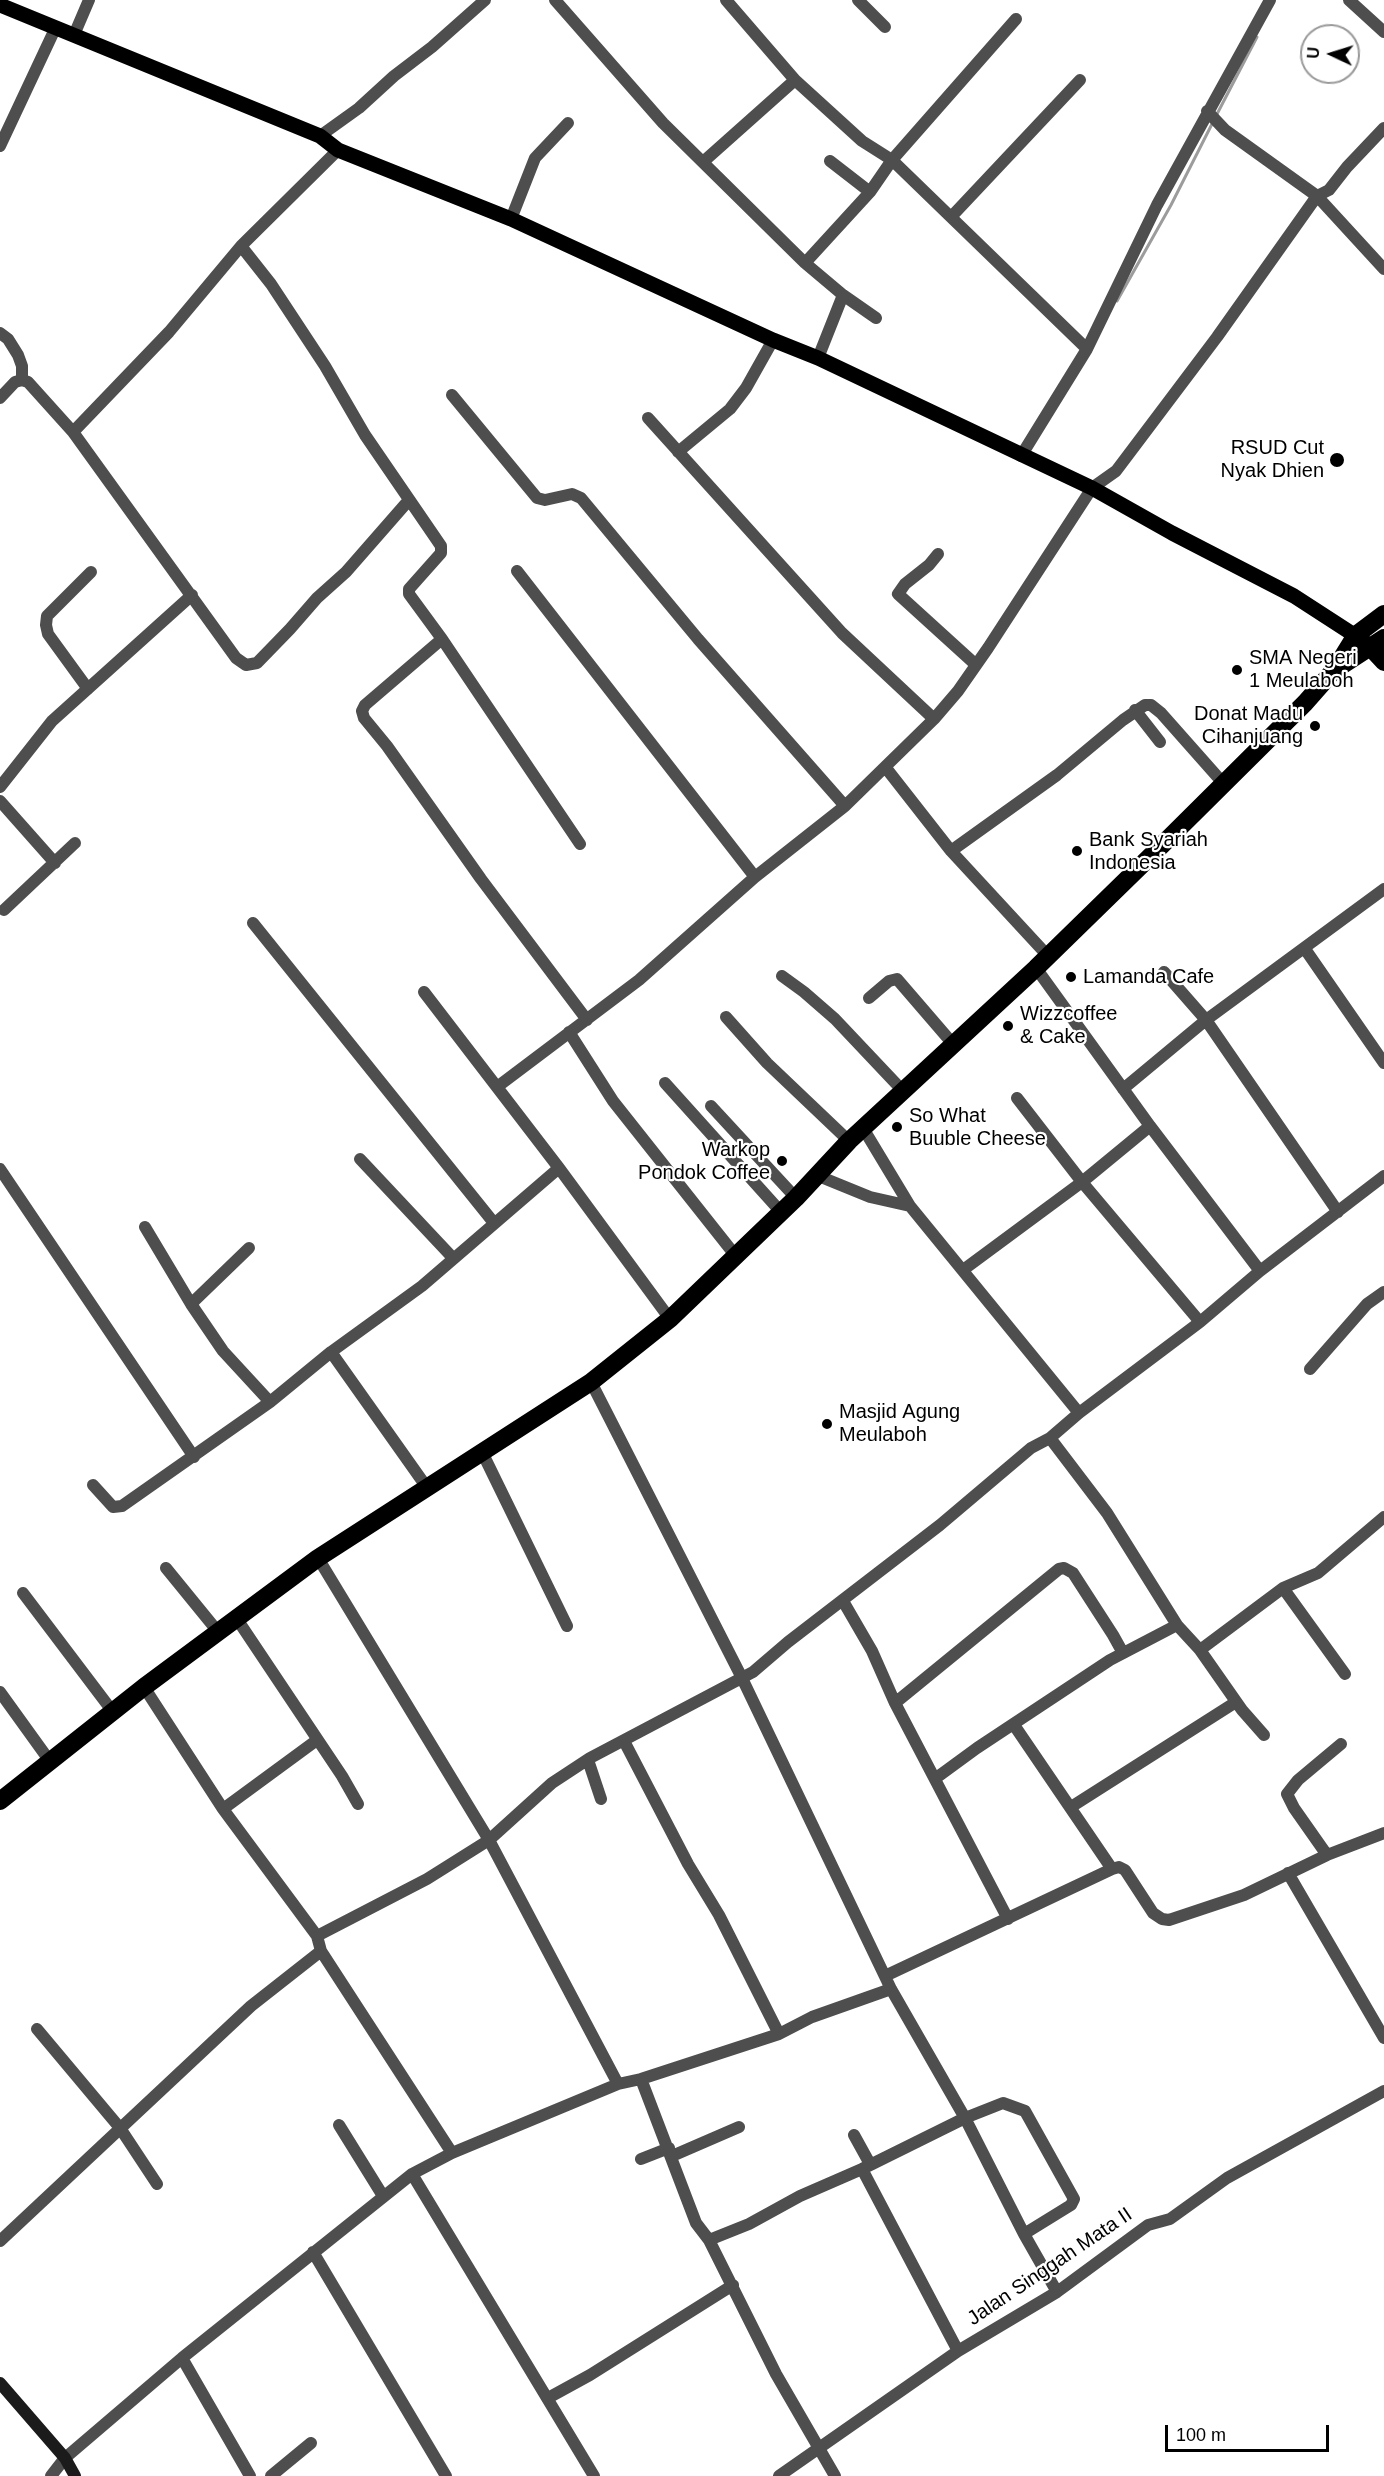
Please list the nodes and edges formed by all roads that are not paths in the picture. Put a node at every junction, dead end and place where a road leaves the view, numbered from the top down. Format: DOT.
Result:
graph roads {
  1 [pos="90,0"];
  2 [pos="485,0"];
  3 [pos="555,0"];
  4 [pos="726,0"];
  5 [pos="858,0"];
  6 [pos="1270,0"];
  7 [pos="1349,0"];
  8 [pos="0,5"];
  9 [pos="1016,19"];
  10 [pos="885,27"];
  11 [pos="55,29"];
  12 [pos="1384,32"];
  13 [pos="74,35"];
  14 [pos="795,80"];
  15 [pos="1080,80"];
  16 [pos="1208,111"];
  17 [pos="568,123"];
  18 [pos="1383,130"];
  19 [pos="320,136"];
  20 [pos="0,146"];
  21 [pos="338,150"];
  22 [pos="892,160"];
  23 [pos="830,161"];
  24 [pos="703,162"];
  25 [pos="870,192"];
  26 [pos="1317,196"];
  27 [pos="952,216"];
  28 [pos="511,219"];
  29 [pos="241,246"];
  30 [pos="805,263"];
  31 [pos="1384,269"];
  32 [pos="843,295"];
  33 [pos="876,318"];
  34 [pos="0,333"];
  35 [pos="773,340"];
  36 [pos="1087,349"];
  37 [pos="818,358"];
  38 [pos="22,380"];
  39 [pos="452,395"];
  40 [pos="0,398"];
  41 [pos="648,418"];
  42 [pos="73,432"];
  43 [pos="678,452"];
  44 [pos="1021,456"];
  45 [pos="1092,488"];
  46 [pos="409,500"];
  47 [pos="938,554"];
  48 [pos="517,571"];
  49 [pos="91,572"];
  50 [pos="192,595"];
  51 [pos="1384,614"];
  52 [pos="1356,635"];
  53 [pos="442,639"];
  54 [pos="1378,643"];
  55 [pos="1384,662"];
  56 [pos="975,664"];
  57 [pos="1335,669"];
  58 [pos="88,689"];
  59 [pos="1136,710"];
  60 [pos="934,719"];
  61 [pos="1160,742"];
  62 [pos="886,768"];
  63 [pos="1223,783"];
  64 [pos="0,788"];
  65 [pos="0,801"];
  66 [pos="845,806"];
  67 [pos="75,843"];
  68 [pos="580,844"];
  69 [pos="951,851"];
  70 [pos="55,863"];
  71 [pos="755,877"];
  72 [pos="1384,889"];
  73 [pos="4,910"];
  74 [pos="253,923"];
  75 [pos="1305,949"];
  76 [pos="1042,962"];
  77 [pos="1164,972"];
  78 [pos="782,976"];
  79 [pos="424,992"];
  80 [pos="869,998"];
  81 [pos="726,1017"];
  82 [pos="587,1020"];
  83 [pos="1206,1020"];
  84 [pos="569,1032"];
  85 [pos="953,1044"];
  86 [pos="1384,1063"];
  87 [pos="665,1083"];
  88 [pos="497,1087"];
  89 [pos="1123,1089"];
  90 [pos="903,1091"];
  91 [pos="1017,1098"];
  92 [pos="711,1107"];
  93 [pos="1150,1126"];
  94 [pos="863,1128"];
  95 [pos="849,1141"];
  96 [pos="360,1159"];
  97 [pos="559,1168"];
  98 [pos="0,1169"];
  99 [pos="816,1175"];
  100 [pos="1384,1176"];
  101 [pos="1082,1182"];
  102 [pos="796,1198"];
  103 [pos="910,1206"];
  104 [pos="781,1212"];
  105 [pos="1338,1212"];
  106 [pos="494,1223"];
  107 [pos="145,1227"];
  108 [pos="249,1248"];
  109 [pos="735,1255"];
  110 [pos="453,1258"];
  111 [pos="963,1270"];
  112 [pos="1260,1271"];
  113 [pos="1384,1292"];
  114 [pos="191,1304"];
  115 [pos="670,1319"];
  116 [pos="1200,1322"];
  117 [pos="331,1352"];
  118 [pos="1310,1369"];
  119 [pos="591,1382"];
  120 [pos="270,1402"];
  121 [pos="1079,1413"];
  122 [pos="1050,1438"];
  123 [pos="482,1452"];
  124 [pos="194,1457"];
  125 [pos="93,1485"];
  126 [pos="428,1489"];
  127 [pos="1384,1517"];
  128 [pos="318,1558"];
  129 [pos="166,1568"];
  130 [pos="1283,1588"];
  131 [pos="23,1593"];
  132 [pos="843,1601"];
  133 [pos="237,1619"];
  134 [pos="1177,1625"];
  135 [pos="567,1626"];
  136 [pos="219,1633"];
  137 [pos="1200,1650"];
  138 [pos="1123,1653"];
  139 [pos="1345,1674"];
  140 [pos="741,1676"];
  141 [pos="144,1687"];
  142 [pos="0,1692"];
  143 [pos="1236,1702"];
  144 [pos="895,1703"];
  145 [pos="113,1712"];
  146 [pos="1014,1725"];
  147 [pos="1264,1735"];
  148 [pos="317,1740"];
  149 [pos="624,1741"];
  150 [pos="1341,1744"];
  151 [pos="50,1760"];
  152 [pos="588,1760"];
  153 [pos="936,1778"];
  154 [pos="601,1799"];
  155 [pos="0,1801"];
  156 [pos="358,1804"];
  157 [pos="1071,1807"];
  158 [pos="223,1809"];
  159 [pos="1384,1833"];
  160 [pos="489,1840"];
  161 [pos="1327,1855"];
  162 [pos="1112,1869"];
  163 [pos="1291,1879"];
  164 [pos="1008,1919"];
  165 [pos="317,1936"];
  166 [pos="321,1951"];
  167 [pos="885,1976"];
  168 [pos="891,1989"];
  169 [pos="37,2029"];
  170 [pos="779,2034"];
  171 [pos="1384,2038"];
  172 [pos="641,2079"];
  173 [pos="618,2084"];
  174 [pos="1384,2091"];
  175 [pos="965,2118"];
  176 [pos="339,2125"];
  177 [pos="739,2127"];
  178 [pos="120,2128"];
  179 [pos="854,2135"];
  180 [pos="670,2152"];
  181 [pos="452,2153"];
  182 [pos="641,2159"];
  183 [pos="866,2167"];
  184 [pos="412,2174"];
  185 [pos="157,2184"];
  186 [pos="382,2196"];
  187 [pos="1024,2234"];
  188 [pos="709,2240"];
  189 [pos="0,2241"];
  190 [pos="313,2252"];
  191 [pos="733,2285"];
  192 [pos="1057,2292"];
  193 [pos="958,2351"];
  194 [pos="182,2358"];
  195 [pos="0,2383"];
  196 [pos="548,2398"];
  197 [pos="311,2443"];
  198 [pos="819,2449"];
  199 [pos="65,2458"];
  200 [pos="51,2476"];
  201 [pos="75,2476"];
  202 [pos="250,2476"];
  203 [pos="271,2476"];
  204 [pos="446,2476"];
  205 [pos="594,2476"];
  206 [pos="779,2476"];
  207 [pos="835,2476"];
  1 -- 13 [label="street"];
  2 -- 19 [label="street"];
  3 -- 24 [label="street"];
  4 -- 14 [label="street"];
  5 -- 10 [label="street"];
  6 -- 16 [label="street"];
  7 -- 12 [label="street"];
  8 -- 11 [label="main road"];
  9 -- 22 [label="street"];
  11 -- 13 [label="main road"];
  11 -- 20 [label="street"];
  13 -- 19 [label="main road"];
  14 -- 22 [label="street"];
  14 -- 24 [label="street"];
  15 -- 27 [label="street"];
  16 -- 26 [label="street"];
  16 -- 36 [label="street"];
  17 -- 28 [label="street"];
  18 -- 26 [label="street"];
  19 -- 21 [label="main road"];
  21 -- 28 [label="main road"];
  21 -- 29 [label="street"];
  22 -- 25 [label="street"];
  22 -- 27 [label="street"];
  23 -- 25 [label="street"];
  24 -- 30 [label="street"];
  25 -- 30 [label="street"];
  26 -- 31 [label="street"];
  26 -- 45 [label="street"];
  27 -- 36 [label="street"];
  28 -- 35 [label="main road"];
  29 -- 42 [label="street"];
  29 -- 46 [label="street"];
  30 -- 32 [label="street"];
  32 -- 33 [label="street"];
  32 -- 37 [label="street"];
  34 -- 38 [label="street"];
  35 -- 37 [label="main road"];
  35 -- 43 [label="street"];
  36 -- 44 [label="street"];
  37 -- 44 [label="main road"];
  38 -- 40 [label="street"];
  38 -- 42 [label="street"];
  39 -- 66 [label="street"];
  41 -- 43 [label="street"];
  42 -- 50 [label="street"];
  43 -- 60 [label="street"];
  44 -- 45 [label="main road"];
  45 -- 52 [label="main road"];
  45 -- 56 [label="street"];
  46 -- 50 [label="street"];
  46 -- 53 [label="street"];
  47 -- 56 [label="street"];
  48 -- 71 [label="street"];
  49 -- 58 [label="street"];
  50 -- 58 [label="street"];
  51 -- 52 [label="highway"];
  52 -- 54 [label="main road"];
  52 -- 57 [label="highway"];
  53 -- 68 [label="street"];
  53 -- 82 [label="street"];
  54 -- 55 [label="highway"];
  54 -- 57 [label="highway"];
  56 -- 60 [label="street"];
  57 -- 63 [label="highway"];
  58 -- 64 [label="street"];
  59 -- 61 [label="street"];
  59 -- 63 [label="street"];
  59 -- 69 [label="street"];
  60 -- 62 [label="street"];
  62 -- 66 [label="street"];
  62 -- 69 [label="street"];
  63 -- 76 [label="highway"];
  65 -- 70 [label="street"];
  66 -- 71 [label="street"];
  67 -- 70 [label="street"];
  69 -- 76 [label="street"];
  70 -- 73 [label="street"];
  71 -- 82 [label="street"];
  72 -- 75 [label="street"];
  74 -- 106 [label="street"];
  75 -- 83 [label="street"];
  75 -- 86 [label="street"];
  76 -- 85 [label="highway"];
  76 -- 89 [label="street"];
  77 -- 83 [label="street"];
  78 -- 90 [label="street"];
  79 -- 88 [label="street"];
  80 -- 85 [label="street"];
  81 -- 95 [label="street"];
  82 -- 84 [label="street"];
  83 -- 89 [label="street"];
  83 -- 105 [label="street"];
  84 -- 88 [label="street"];
  84 -- 109 [label="street"];
  85 -- 90 [label="highway"];
  87 -- 104 [label="street"];
  88 -- 97 [label="street"];
  89 -- 93 [label="street"];
  90 -- 94 [label="highway"];
  91 -- 101 [label="street"];
  92 -- 102 [label="street"];
  93 -- 101 [label="street"];
  93 -- 112 [label="street"];
  94 -- 95 [label="highway"];
  94 -- 103 [label="street"];
  95 -- 99 [label="highway"];
  96 -- 110 [label="street"];
  97 -- 106 [label="street"];
  97 -- 115 [label="street"];
  98 -- 124 [label="street"];
  99 -- 102 [label="highway"];
  99 -- 103 [label="street"];
  100 -- 105 [label="street"];
  101 -- 111 [label="street"];
  101 -- 116 [label="street"];
  102 -- 104 [label="highway"];
  103 -- 111 [label="street"];
  104 -- 109 [label="highway"];
  105 -- 112 [label="street"];
  106 -- 110 [label="street"];
  107 -- 114 [label="street"];
  108 -- 114 [label="street"];
  109 -- 115 [label="highway"];
  110 -- 117 [label="street"];
  111 -- 121 [label="street"];
  112 -- 116 [label="street"];
  113 -- 118 [label="street"];
  114 -- 120 [label="street"];
  115 -- 119 [label="highway"];
  116 -- 121 [label="street"];
  117 -- 120 [label="street"];
  117 -- 126 [label="street"];
  119 -- 123 [label="highway"];
  119 -- 140 [label="street"];
  120 -- 124 [label="street"];
  121 -- 122 [label="street"];
  122 -- 132 [label="street"];
  122 -- 134 [label="street"];
  123 -- 126 [label="highway"];
  123 -- 135 [label="street"];
  124 -- 125 [label="street"];
  126 -- 128 [label="highway"];
  127 -- 130 [label="street"];
  128 -- 133 [label="highway"];
  128 -- 160 [label="street"];
  129 -- 136 [label="street"];
  130 -- 137 [label="street"];
  130 -- 139 [label="street"];
  131 -- 145 [label="street"];
  132 -- 140 [label="street"];
  132 -- 144 [label="street"];
  133 -- 136 [label="highway"];
  133 -- 148 [label="street"];
  134 -- 137 [label="street"];
  134 -- 138 [label="street"];
  136 -- 141 [label="highway"];
  137 -- 143 [label="street"];
  138 -- 144 [label="street"];
  138 -- 146 [label="street"];
  140 -- 149 [label="street"];
  140 -- 167 [label="street"];
  141 -- 145 [label="highway"];
  141 -- 158 [label="street"];
  142 -- 151 [label="street"];
  143 -- 147 [label="street"];
  143 -- 157 [label="street"];
  144 -- 153 [label="street"];
  145 -- 151 [label="highway"];
  146 -- 153 [label="street"];
  146 -- 157 [label="street"];
  148 -- 156 [label="street"];
  148 -- 158 [label="street"];
  149 -- 152 [label="street"];
  149 -- 170 [label="street"];
  150 -- 161 [label="street"];
  151 -- 155 [label="highway"];
  152 -- 154 [label="street"];
  152 -- 160 [label="street"];
  153 -- 164 [label="street"];
  157 -- 162 [label="street"];
  158 -- 165 [label="street"];
  159 -- 161 [label="street"];
  160 -- 165 [label="street"];
  160 -- 173 [label="street"];
  161 -- 163 [label="street"];
  162 -- 163 [label="street"];
  162 -- 164 [label="street"];
  163 -- 171 [label="street"];
  164 -- 167 [label="street"];
  165 -- 166 [label="street"];
  166 -- 178 [label="street"];
  166 -- 181 [label="street"];
  167 -- 168 [label="street"];
  168 -- 170 [label="street"];
  168 -- 175 [label="street"];
  169 -- 178 [label="street"];
  170 -- 172 [label="street"];
  172 -- 173 [label="street"];
  172 -- 180 [label="street"];
  173 -- 181 [label="street"];
  174 -- 192 [label="street, Jalan Singgah Mata II"];
  175 -- 183 [label="street"];
  175 -- 187 [label="street"];
  175 -- 187 [label="street"];
  176 -- 186 [label="street"];
  177 -- 180 [label="street"];
  178 -- 185 [label="street"];
  178 -- 189 [label="street"];
  179 -- 183 [label="street"];
  180 -- 182 [label="street"];
  180 -- 188 [label="street"];
  181 -- 184 [label="street"];
  183 -- 188 [label="street"];
  183 -- 193 [label="street"];
  184 -- 186 [label="street"];
  184 -- 196 [label="street"];
  186 -- 190 [label="street"];
  187 -- 192 [label="street"];
  188 -- 191 [label="street"];
  190 -- 194 [label="street"];
  190 -- 204 [label="street"];
  191 -- 196 [label="street"];
  191 -- 198 [label="street"];
  192 -- 193 [label="street, Jalan Singgah Mata II"];
  193 -- 198 [label="street, Jalan Singgah Mata II"];
  194 -- 199 [label="street"];
  194 -- 202 [label="street"];
  195 -- 199 [label="street"];
  196 -- 205 [label="street"];
  197 -- 203 [label="street"];
  198 -- 206 [label="street, Jalan Singgah Mata II"];
  198 -- 207 [label="street"];
  199 -- 200 [label="street"];
  199 -- 201 [label="street"];
}
